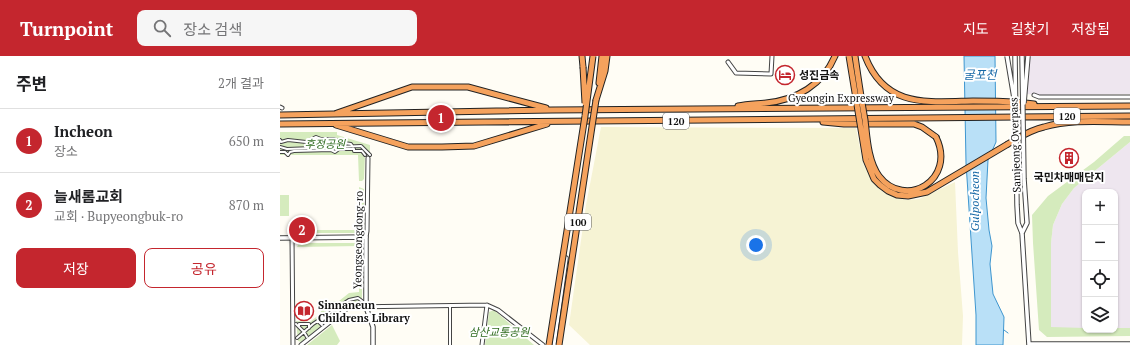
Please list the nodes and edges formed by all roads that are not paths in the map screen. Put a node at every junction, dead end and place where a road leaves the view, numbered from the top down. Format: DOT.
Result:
graph roads {
  1 [pos="582,56"];
  2 [pos="593,56"];
  3 [pos="602,56"];
  4 [pos="607,56"];
  5 [pos="772,56"];
  6 [pos="835,56"];
  7 [pos="849,56"];
  8 [pos="855,56"];
  9 [pos="865,56"];
  10 [pos="1007,56"];
  11 [pos="1015,56"];
  12 [pos="1022,56"];
  13 [pos="1028,56"];
  14 [pos="728,62"];
  15 [pos="1034,95"];
  16 [pos="1130,97"];
  17 [pos="596,100"];
  18 [pos="1055,106"];
  19 [pos="1130,106"];
  20 [pos="722,109"];
  21 [pos="552,110"];
  22 [pos="1016,110"];
  23 [pos="1023,110"];
  24 [pos="280,115"];
  25 [pos="331,115"];
  26 [pos="585,116"];
  27 [pos="1130,116"];
  28 [pos="800,119"];
  29 [pos="553,122"];
  30 [pos="1130,122"];
  31 [pos="331,123"];
  32 [pos="280,124"];
  33 [pos="334,139"];
  34 [pos="280,140"];
  35 [pos="280,147"];
  36 [pos="339,147"];
  37 [pos="353,147"];
  38 [pos="280,152"];
  39 [pos="365,155"];
  40 [pos="369,156"];
  41 [pos="1022,233"];
  42 [pos="366,237"];
  43 [pos="280,238"];
  44 [pos="292,238"];
  45 [pos="566,258"];
  46 [pos="362,300"];
  47 [pos="450,305"];
  48 [pos="487,305"];
  49 [pos="340,306"];
  50 [pos="366,307"];
  51 [pos="342,309"];
  52 [pos="318,320"];
  53 [pos="322,325"];
  54 [pos="309,328"];
  55 [pos="304,332"];
  56 [pos="307,337"];
  57 [pos="297,338"];
  58 [pos="1130,344"];
  59 [pos="293,345"];
  60 [pos="301,345"];
  61 [pos="373,345"];
  62 [pos="450,345"];
  63 [pos="482,345"];
  64 [pos="543,345"];
  65 [pos="549,345"];
  66 [pos="554,345"];
  67 [pos="559,345"];
  68 [pos="1029,345"];
  1 -- 26 [label="highway, bridge"];
  2 -- 26 [label="highway, 100, bridge"];
  3 -- 17 [label="highway, 100"];
  4 -- 17 [label="highway"];
  5 -- 14 [label="street"];
  6 -- 20 [label="highway"];
  7 -- 30 [label="highway, bridge"];
  8 -- 28 [label="highway, bridge"];
  9 -- 18 [label="highway"];
  10 -- 22 [label="street, bridge"];
  11 -- 22 [label="street, Samjeong Overpass, bridge"];
  12 -- 23 [label="street, Samjeong Overpass, bridge"];
  13 -- 23 [label="street, bridge"];
  15 -- 16 [label="street"];
  17 -- 67 [label="highway, 100, bridge"];
  18 -- 19 [label="highway, Gyeongin Expressway / 120"];
  18 -- 20 [label="highway, Gyeongin Expressway / 120"];
  20 -- 21 [label="highway, Gyeongin Expressway / 120"];
  21 -- 25 [label="highway, Gyeongin Expressway / 120"];
  21 -- 25 [label="highway, Gyeongin Expressway / 120"];
  22 -- 41 [label="street, Samjeong Overpass, bridge"];
  23 -- 41 [label="street, Samjeong Overpass, bridge"];
  24 -- 25 [label="highway, Gyeongin Expressway / 120"];
  26 -- 65 [label="highway, 100, bridge"];
  27 -- 28 [label="highway, Gyeongin Expressway / 120"];
  28 -- 29 [label="highway, Gyeongin Expressway / 120"];
  29 -- 31 [label="highway, Gyeongin Expressway / 120"];
  29 -- 31 [label="highway, Gyeongin Expressway / 120"];
  31 -- 32 [label="highway, Gyeongin Expressway / 120"];
  33 -- 34 [label="street"];
  33 -- 36 [label="street"];
  33 -- 37 [label="street"];
  35 -- 36 [label="street"];
  36 -- 37 [label="street"];
  37 -- 40 [label="street"];
  38 -- 39 [label="street"];
  40 -- 42 [label="street, Yeongseongdong-ro"];
  41 -- 68 [label="street, Samjeong Overpass"];
  42 -- 44 [label="street"];
  42 -- 50 [label="street, Yeongseongdong-ro"];
  43 -- 44 [label="street"];
  44 -- 59 [label="street"];
  45 -- 66 [label="street"];
  46 -- 49 [label="street"];
  47 -- 48 [label="street"];
  47 -- 50 [label="street"];
  47 -- 62 [label="street"];
  48 -- 63 [label="street"];
  48 -- 64 [label="street"];
  49 -- 51 [label="street"];
  49 -- 52 [label="street"];
  50 -- 60 [label="street"];
  50 -- 61 [label="street, Yeongseongdong-ro"];
  52 -- 53 [label="street"];
  52 -- 54 [label="street"];
  54 -- 55 [label="street"];
  54 -- 55 [label="street"];
  55 -- 56 [label="street"];
  55 -- 57 [label="street"];
  58 -- 68 [label="street"];
}
